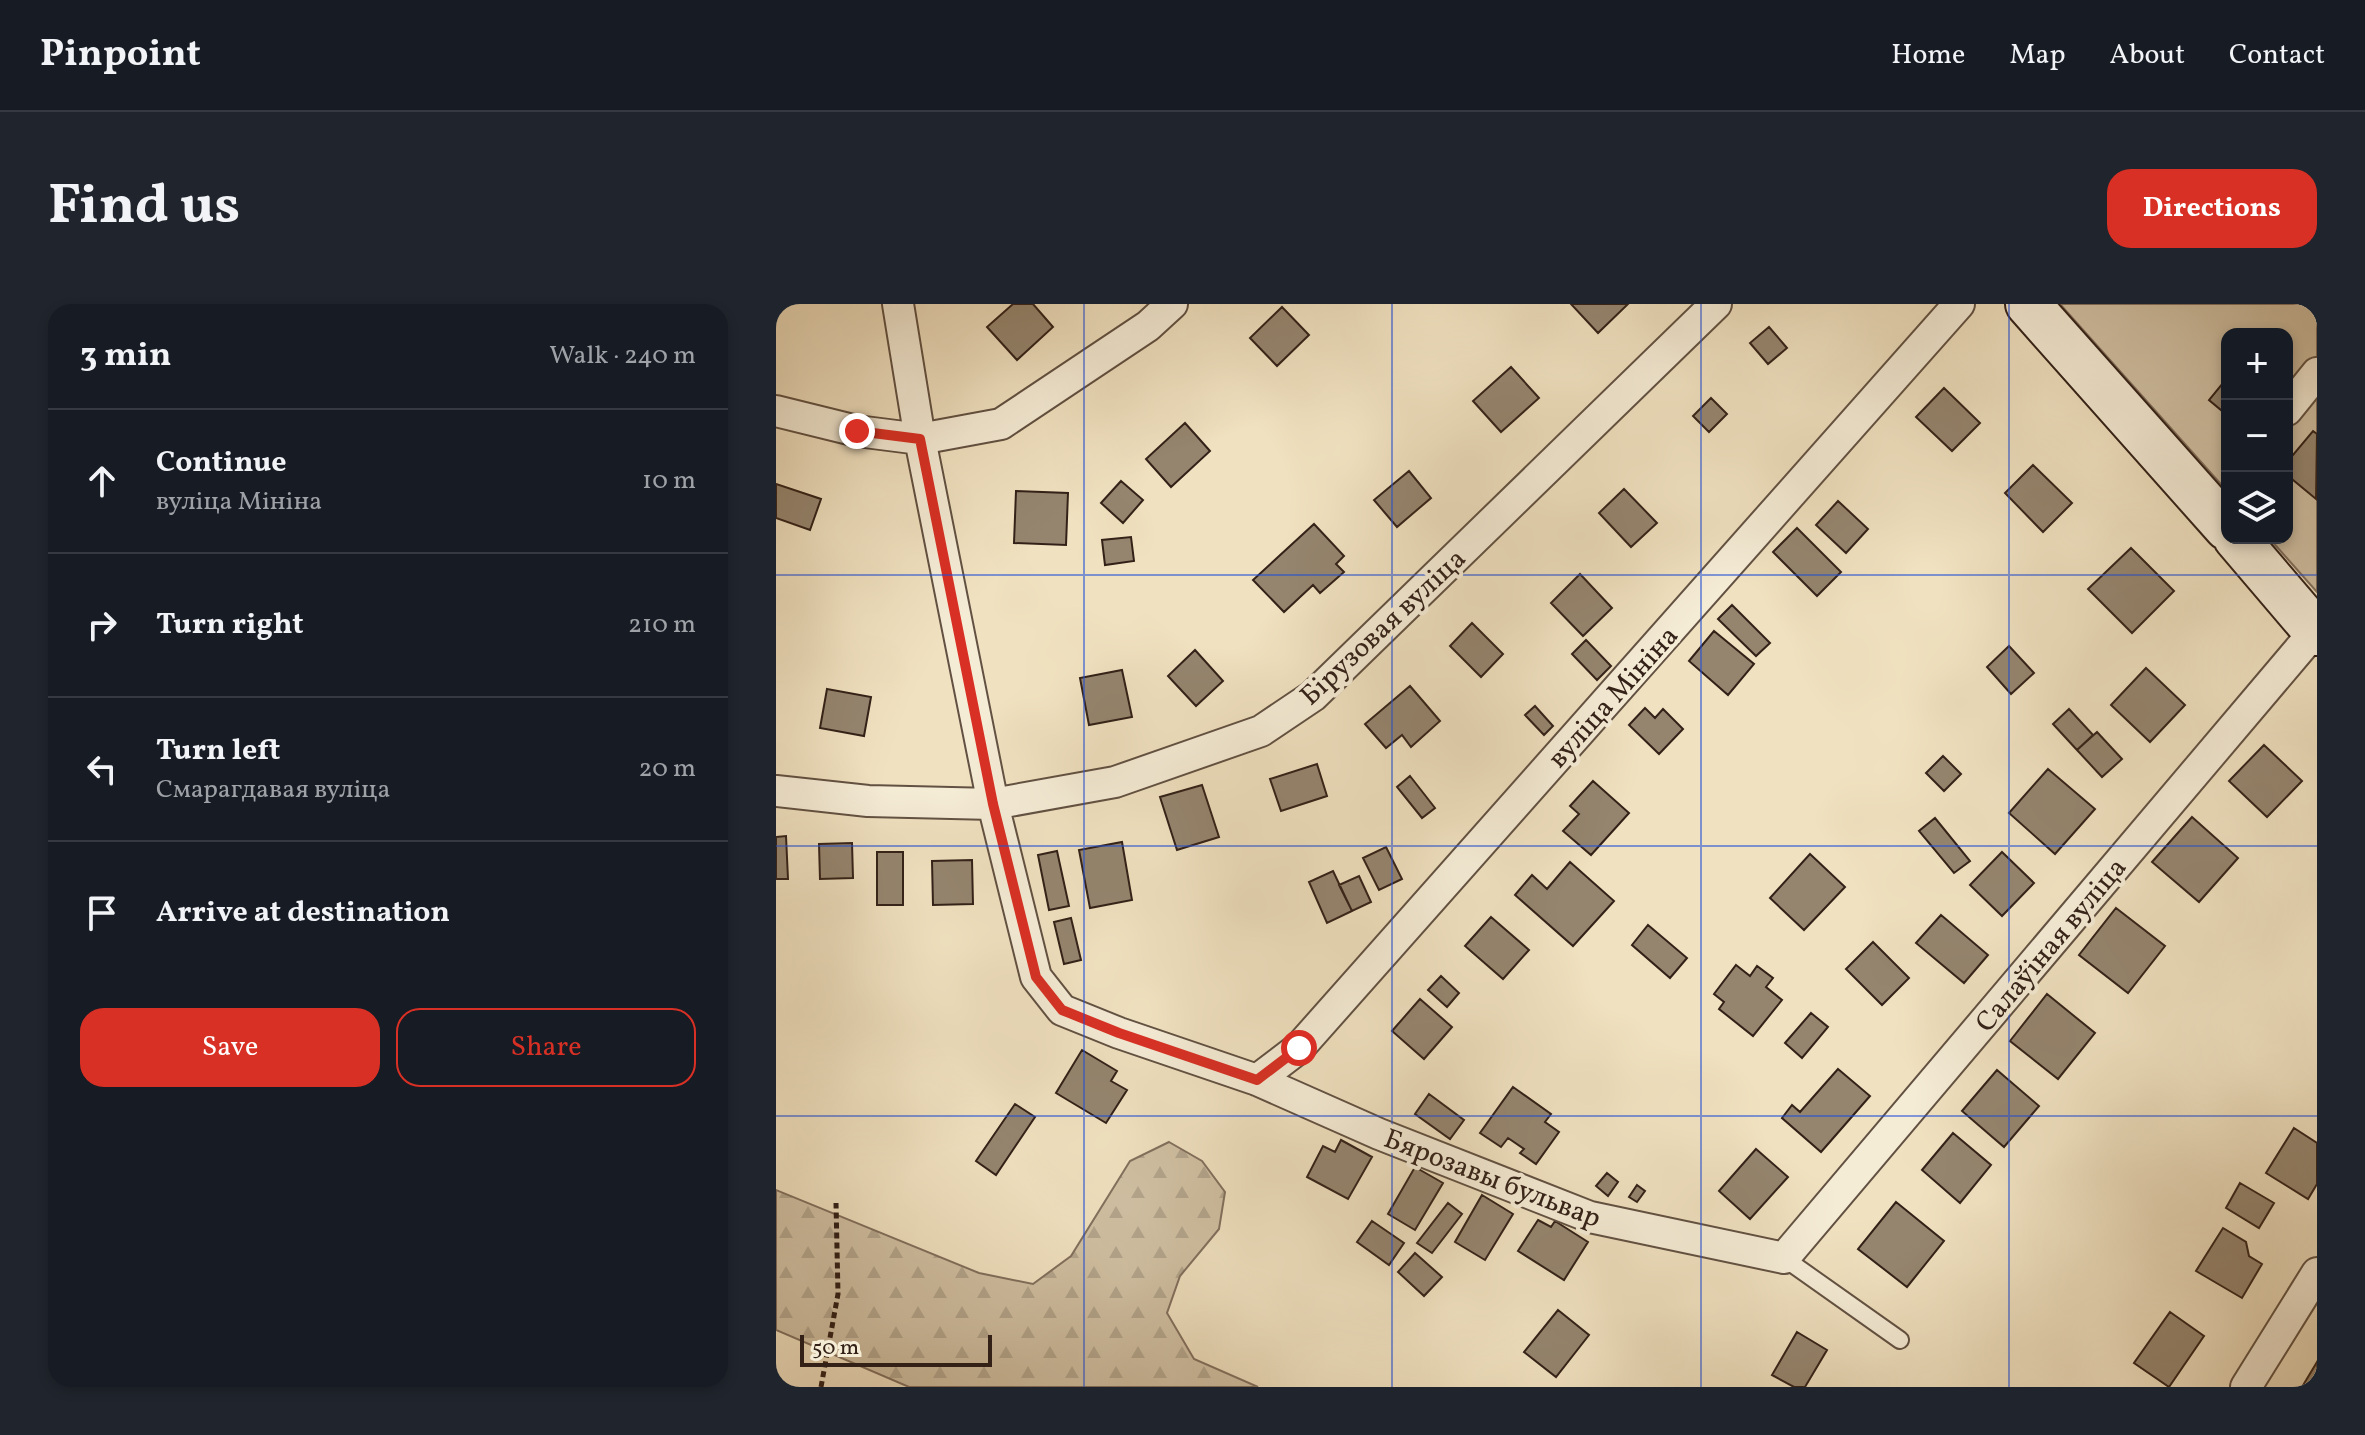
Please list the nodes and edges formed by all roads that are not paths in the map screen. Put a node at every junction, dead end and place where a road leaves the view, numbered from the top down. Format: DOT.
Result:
graph roads {
  1 [pos="898,304"];
  2 [pos="1172,304"];
  3 [pos="1716,304"];
  4 [pos="1959,304"];
  5 [pos="2028,304"];
  6 [pos="2317,373"];
  7 [pos="2293,403"];
  8 [pos="776,411"];
  9 [pos="920,439"];
  10 [pos="2221,510"];
  11 [pos="2248,544"];
  12 [pos="2316,632"];
  13 [pos="776,791"];
  14 [pos="993,804"];
  15 [pos="1257,1080"];
  16 [pos="1784,1258"];
  17 [pos="2317,1273"];
  18 [pos="1900,1340"];
  19 [pos="2246,1387"];
  1 -- 9 [label="street, Бярозавы бульвар"];
  2 -- 9 [label="street"];
  3 -- 14 [label="street, Бірузовая вуліца"];
  4 -- 15 [label="street, вуліца Мініна"];
  5 -- 10 [label="street"];
  6 -- 7 [label="street"];
  8 -- 9 [label="street"];
  9 -- 14 [label="street, Бярозавы бульвар"];
  11 -- 12 [label="street"];
  12 -- 16 [label="street, Салаўіная вуліца"];
  13 -- 14 [label="street, Бірузовая вуліца"];
  14 -- 15 [label="street, Бярозавы бульвар"];
  15 -- 16 [label="street, Бярозавы бульвар"];
  16 -- 18 [label="lane"];
  17 -- 19 [label="street"];
}
